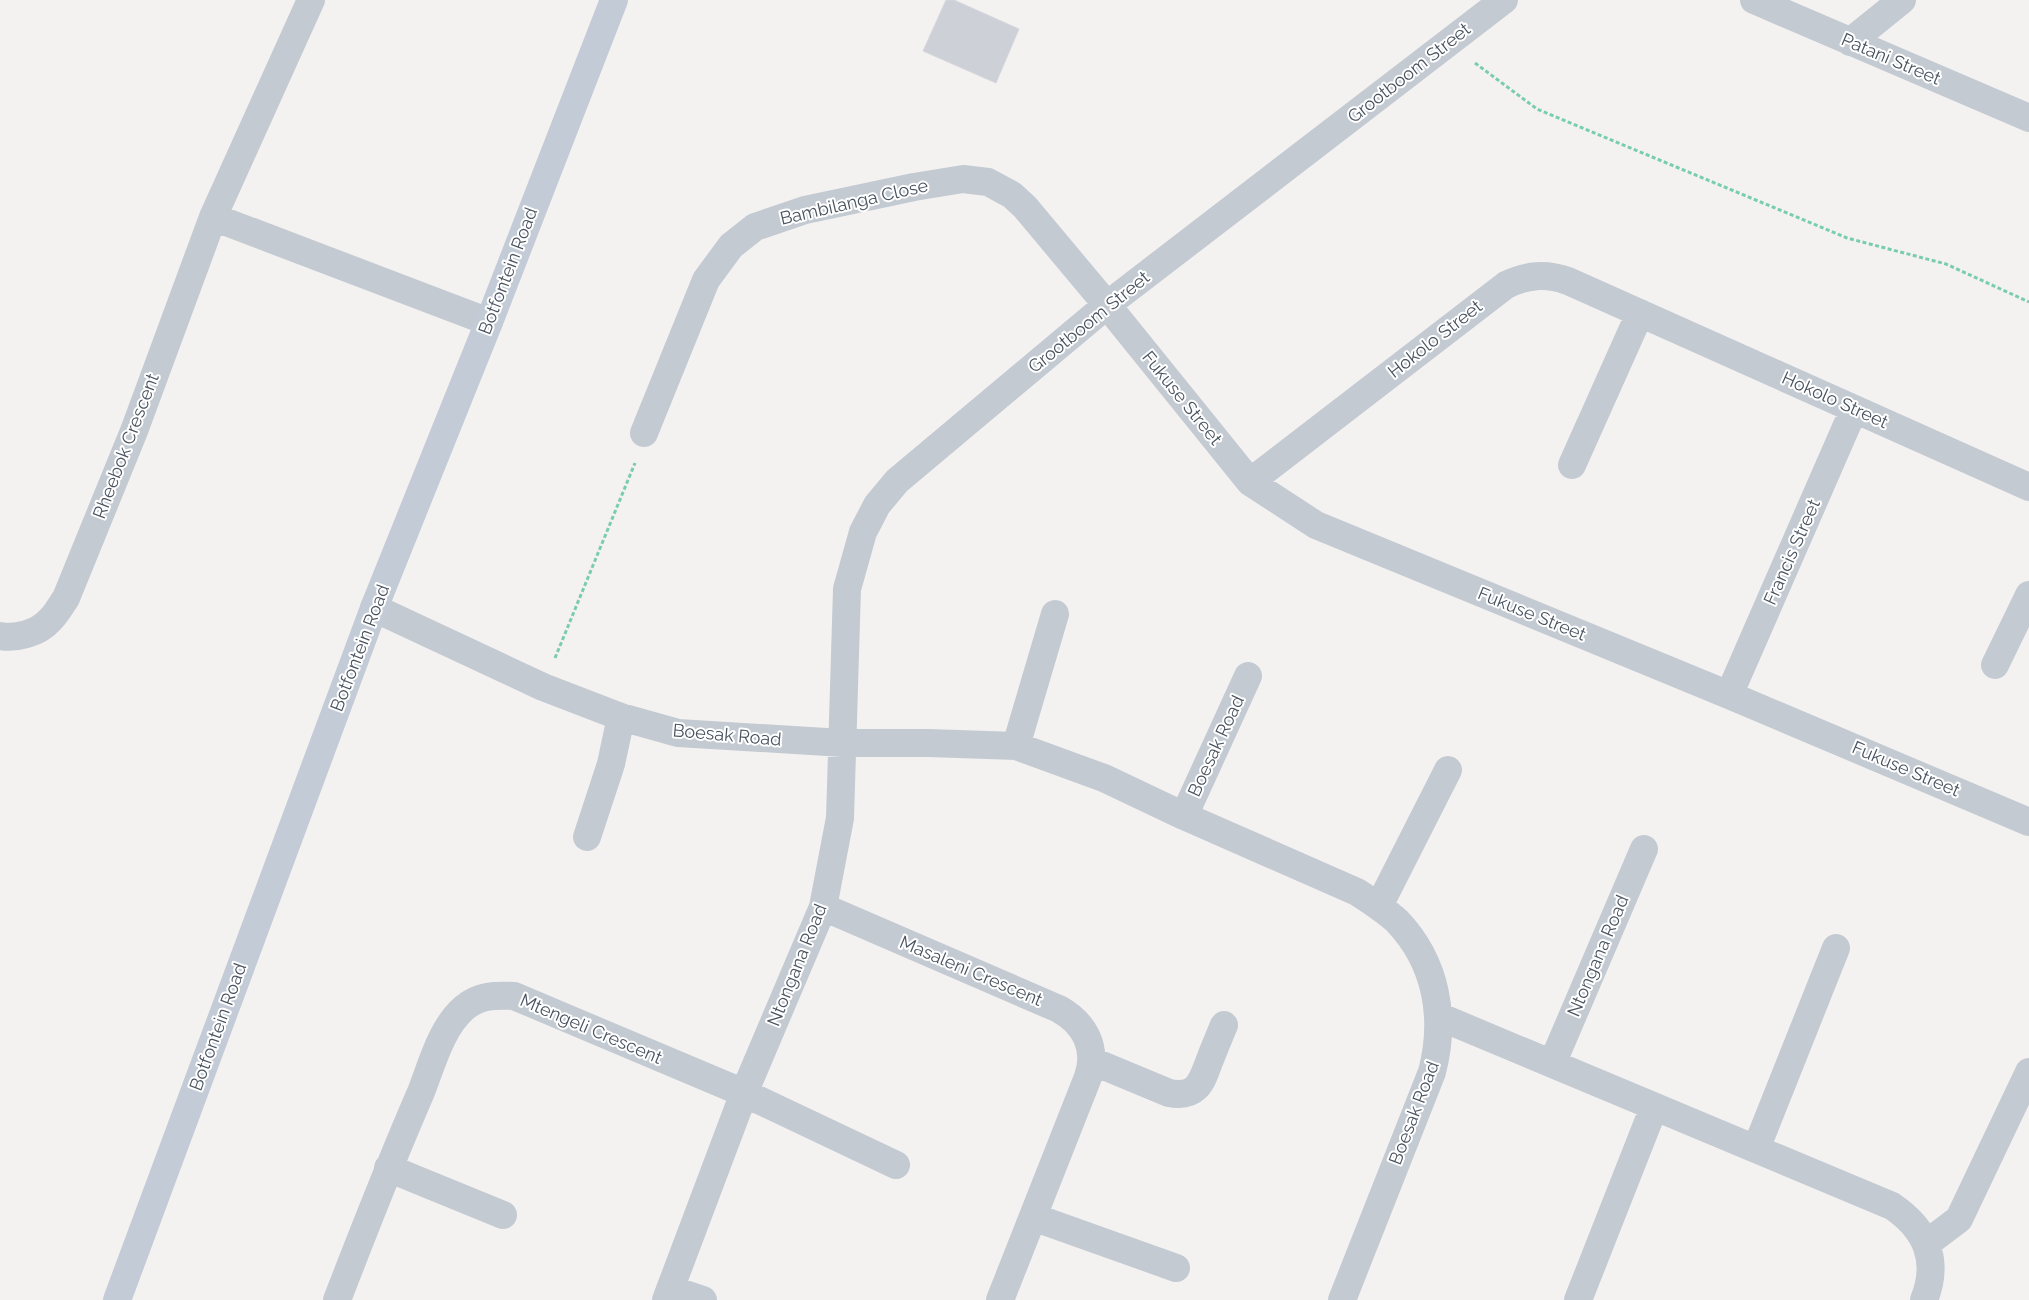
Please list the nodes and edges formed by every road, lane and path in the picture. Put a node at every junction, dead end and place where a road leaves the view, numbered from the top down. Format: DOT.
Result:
graph roads {
  1 [pos="312,0"];
  2 [pos="614,0"];
  3 [pos="1504,0"];
  4 [pos="1754,0"];
  5 [pos="1902,0"];
  6 [pos="1850,42"];
  7 [pos="1449,43"];
  8 [pos="2029,118"];
  9 [pos="213,216"];
  10 [pos="2029,302"];
  11 [pos="1107,305"];
  12 [pos="1640,313"];
  13 [pos="488,322"];
  14 [pos="1854,409"];
  15 [pos="644,432"];
  16 [pos="1572,465"];
  17 [pos="1250,482"];
  18 [pos="2029,487"];
  19 [pos="2029,595"];
  20 [pos="374,608"];
  21 [pos="1055,614"];
  22 [pos="0,636"];
  23 [pos="1995,665"];
  24 [pos="1248,676"];
  25 [pos="543,687"];
  26 [pos="1729,695"];
  27 [pos="621,717"];
  28 [pos="843,744"];
  29 [pos="1016,746"];
  30 [pos="1448,770"];
  31 [pos="1184,816"];
  32 [pos="2029,822"];
  33 [pos="587,837"];
  34 [pos="1644,849"];
  35 [pos="1379,906"];
  36 [pos="823,907"];
  37 [pos="1836,948"];
  38 [pos="1438,1016"];
  39 [pos="1224,1025"];
  40 [pos="1092,1061"];
  41 [pos="1552,1064"];
  42 [pos="2029,1072"];
  43 [pos="744,1093"];
  44 [pos="1654,1107"];
  45 [pos="1756,1149"];
  46 [pos="896,1164"];
  47 [pos="388,1168"];
  48 [pos="503,1215"];
  49 [pos="1033,1217"];
  50 [pos="1926,1244"];
  51 [pos="1176,1268"];
  52 [pos="668,1295"];
  53 [pos="116,1300"];
  54 [pos="337,1300"];
  55 [pos="703,1300"];
  56 [pos="1000,1300"];
  57 [pos="1342,1300"];
  58 [pos="1578,1300"];
  59 [pos="1924,1300"];
  1 -- 9 [label="street, Rheebok Crescent"];
  2 -- 13 [label="main road, Botfontein Road"];
  3 -- 7 [label="street, Grootboom Street"];
  4 -- 6 [label="street, Patani Street"];
  5 -- 6 [label="street"];
  6 -- 8 [label="street, Patani Street"];
  7 -- 10 [label="path"];
  7 -- 11 [label="street, Grootboom Street"];
  9 -- 13 [label="street"];
  9 -- 22 [label="street, Rheebok Crescent"];
  11 -- 15 [label="street, Bambilanga Close"];
  11 -- 17 [label="street, Fukuse Street"];
  11 -- 28 [label="street, Grootboom Street"];
  12 -- 14 [label="street, Hokolo Street"];
  12 -- 16 [label="street"];
  12 -- 17 [label="street, Hokolo Street"];
  13 -- 20 [label="main road, Botfontein Road"];
  14 -- 18 [label="street, Hokolo Street"];
  14 -- 26 [label="street, Francis Street"];
  15 -- 25 [label="path"];
  17 -- 26 [label="street, Fukuse Street"];
  19 -- 23 [label="street"];
  20 -- 25 [label="street, Boesak Road"];
  20 -- 53 [label="main road, Botfontein Road"];
  21 -- 29 [label="street"];
  24 -- 31 [label="street, Boesak Road"];
  25 -- 27 [label="street, Boesak Road"];
  26 -- 32 [label="street, Fukuse Street"];
  27 -- 28 [label="street, Boesak Road"];
  27 -- 33 [label="street"];
  28 -- 29 [label="street, Boesak Road"];
  28 -- 36 [label="street, Ntongana Road"];
  29 -- 31 [label="street, Boesak Road"];
  30 -- 35 [label="street"];
  31 -- 35 [label="street, Boesak Road"];
  34 -- 41 [label="street, Ntongana Road"];
  35 -- 38 [label="street, Boesak Road"];
  36 -- 40 [label="street, Masaleni Crescent"];
  36 -- 43 [label="street, Ntongana Road"];
  37 -- 45 [label="street"];
  38 -- 41 [label="street"];
  38 -- 57 [label="street, Boesak Road"];
  39 -- 40 [label="street"];
  40 -- 49 [label="street, Masaleni Crescent"];
  41 -- 44 [label="street"];
  42 -- 50 [label="street"];
  43 -- 46 [label="street"];
  43 -- 47 [label="street, Mtengeli Crescent"];
  43 -- 52 [label="street, Ntongana Road"];
  44 -- 45 [label="street"];
  44 -- 58 [label="street"];
  45 -- 50 [label="street"];
  47 -- 48 [label="street"];
  47 -- 54 [label="street, Mtengeli Crescent"];
  49 -- 51 [label="street"];
  49 -- 56 [label="street, Masaleni Crescent"];
  50 -- 59 [label="street"];
  52 -- 55 [label="street, Ntongana Road"];
}
